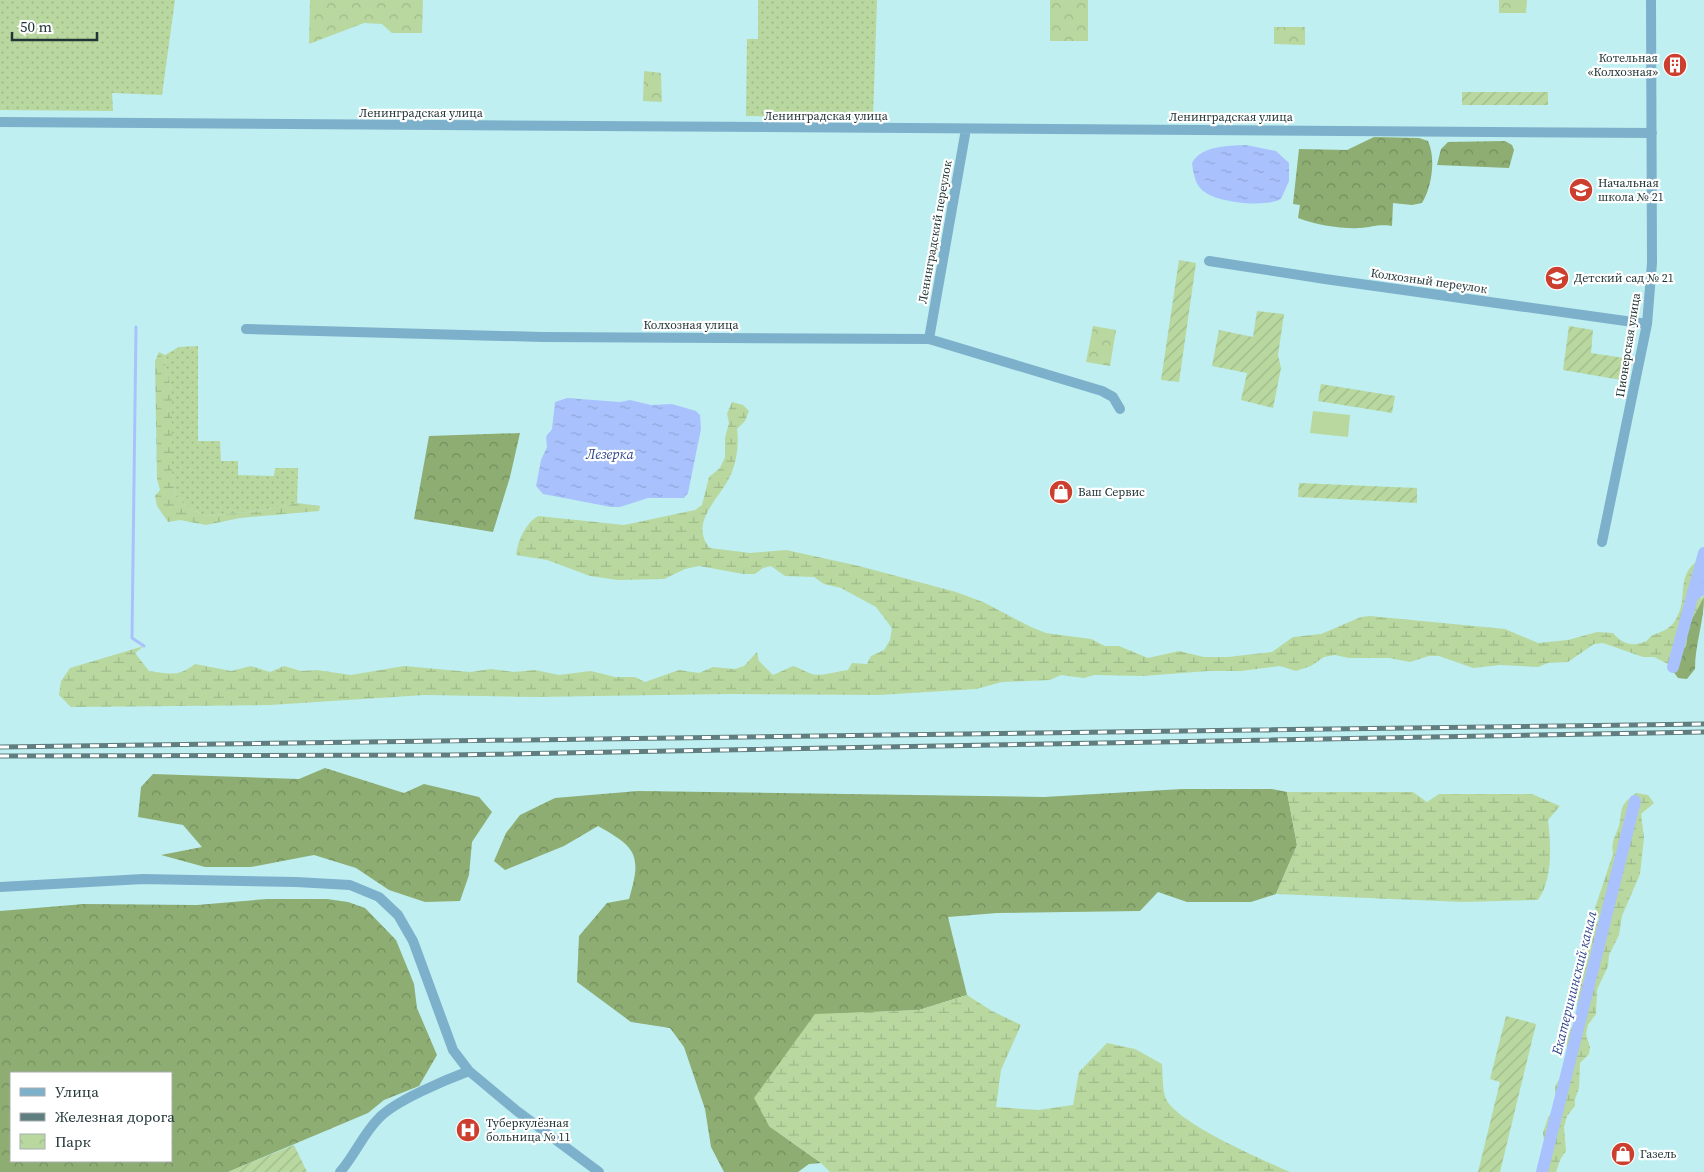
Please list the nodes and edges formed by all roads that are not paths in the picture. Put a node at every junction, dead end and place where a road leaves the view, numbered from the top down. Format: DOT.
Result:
graph roads {
  1 [pos="1651,0"];
  2 [pos="0,122"];
  3 [pos="966,129"];
  4 [pos="1652,133"];
  5 [pos="1209,260"];
  6 [pos="1647,324"];
  7 [pos="246,329"];
  8 [pos="929,339"];
  9 [pos="1120,409"];
  10 [pos="1602,542"];
  11 [pos="0,887"];
  12 [pos="468,1071"];
  13 [pos="340,1172"];
  14 [pos="598,1172"];
  1 -- 4 [label="street, Пионерская улица"];
  2 -- 3 [label="street, Ленинградская улица"];
  3 -- 4 [label="street, Ленинградская улица"];
  3 -- 8 [label="street, Ленинградский переулок"];
  4 -- 6 [label="street, Пионерская улица"];
  5 -- 6 [label="street, Колхозный переулок"];
  6 -- 10 [label="street, Пионерская улица"];
  7 -- 8 [label="street, Колхозная улица"];
  8 -- 9 [label="street, Колхозная улица"];
  11 -- 12 [label="street"];
  12 -- 13 [label="street"];
  12 -- 14 [label="street"];
}
